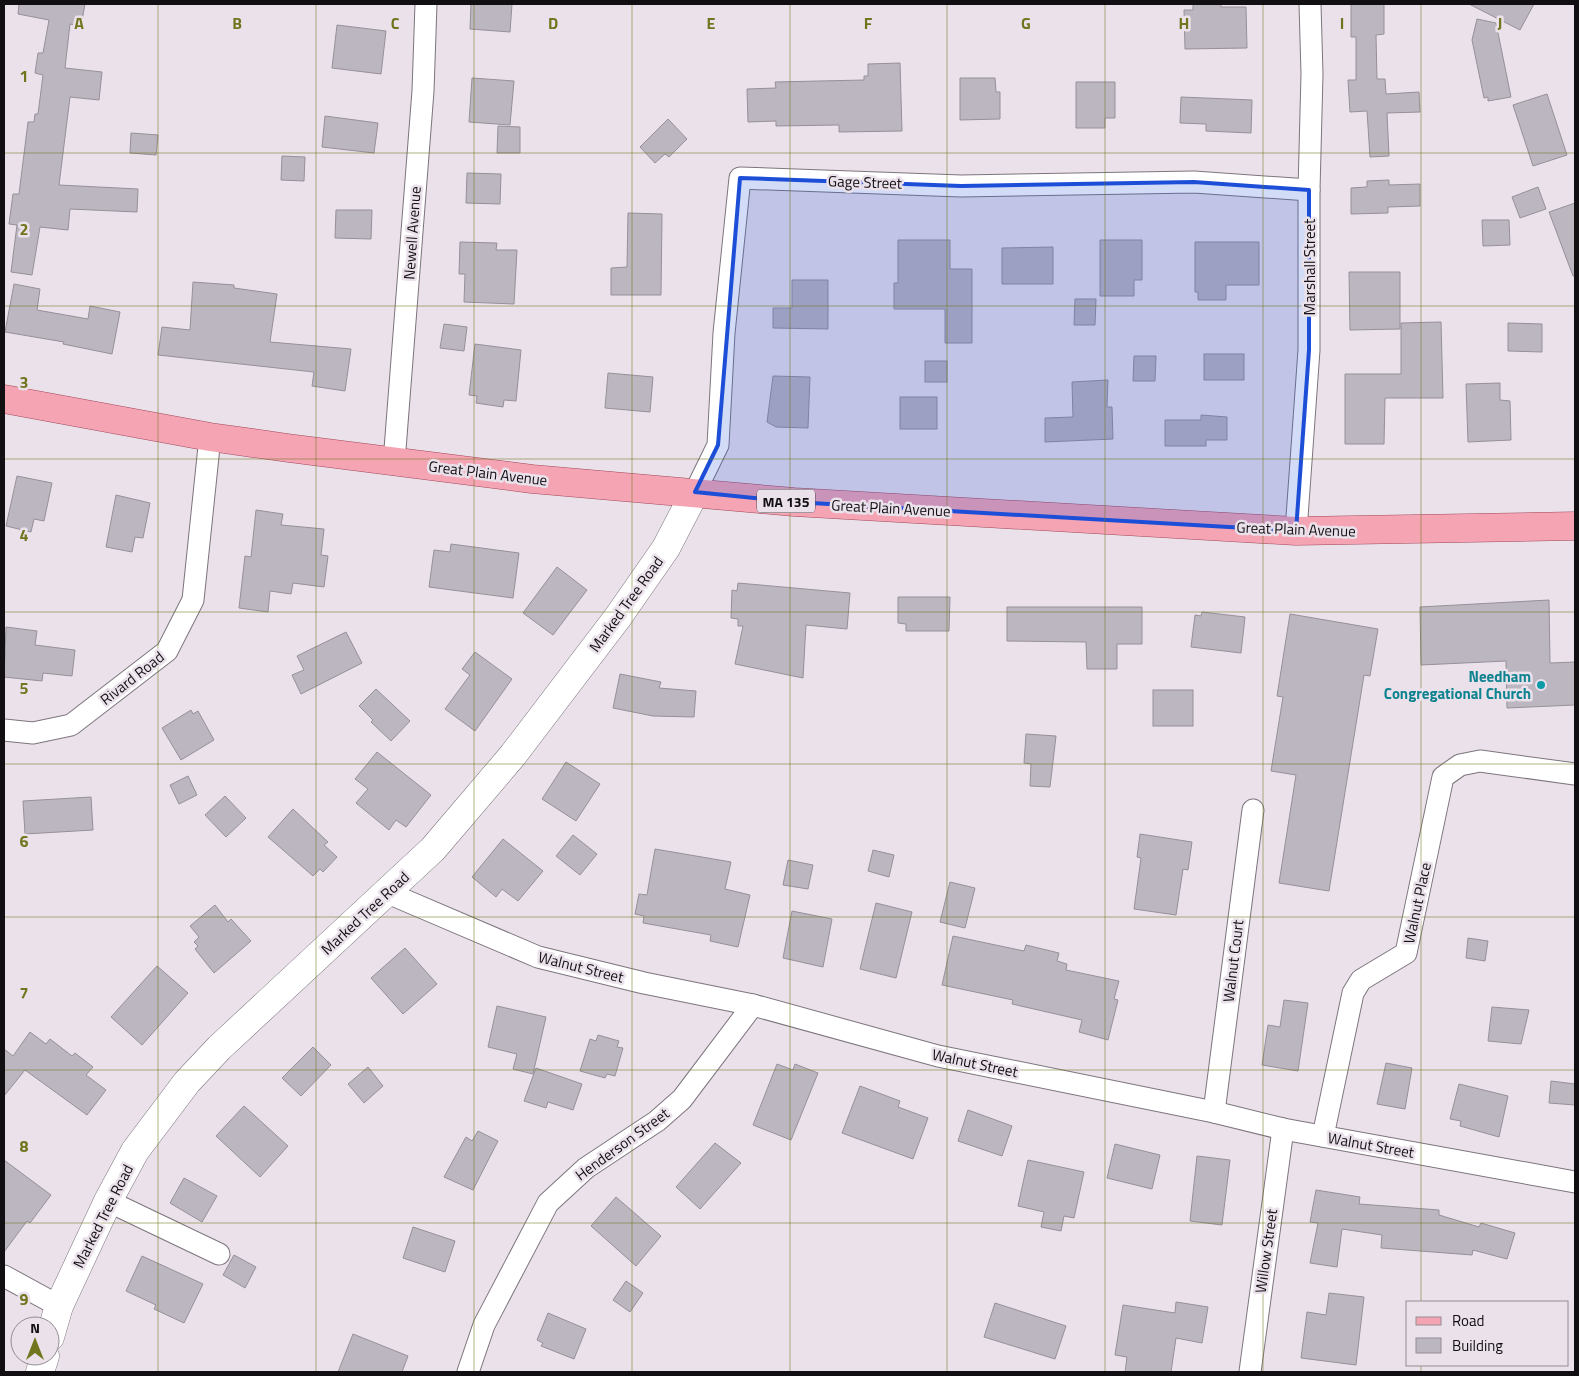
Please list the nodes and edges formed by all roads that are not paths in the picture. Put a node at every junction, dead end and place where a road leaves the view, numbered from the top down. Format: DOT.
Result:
graph roads {
  1 [pos="426,4"];
  2 [pos="1310,4"];
  3 [pos="1309,190"];
  4 [pos="4,399"];
  5 [pos="210,437"];
  6 [pos="394,462"];
  7 [pos="695,492"];
  8 [pos="1575,526"];
  9 [pos="1296,531"];
  10 [pos="4,730"];
  11 [pos="1575,774"];
  12 [pos="1253,810"];
  13 [pos="388,892"];
  14 [pos="753,1004"];
  15 [pos="1214,1112"];
  16 [pos="1283,1129"];
  17 [pos="1323,1136"];
  18 [pos="1575,1182"];
  19 [pos="108,1201"];
  20 [pos="219,1254"];
  21 [pos="4,1276"];
  22 [pos="59,1306"];
  23 [pos="56,1316"];
  24 [pos="468,1372"];
  25 [pos="1250,1372"];
  1 -- 6 [label="street, Newell Avenue"];
  2 -- 3 [label="street, Marshall Street"];
  3 -- 7 [label="street, Gage Street"];
  3 -- 9 [label="street, Marshall Street"];
  4 -- 5 [label="main road, Great Plain Avenue / MA 135"];
  5 -- 6 [label="main road, Great Plain Avenue / MA 135"];
  5 -- 10 [label="street, Rivard Road"];
  6 -- 7 [label="main road, Great Plain Avenue / MA 135"];
  7 -- 9 [label="main road, Great Plain Avenue / MA 135"];
  7 -- 13 [label="street, Marked Tree Road"];
  8 -- 9 [label="main road, Great Plain Avenue / MA 135"];
  11 -- 17 [label="street, Walnut Place"];
  12 -- 15 [label="street, Walnut Court"];
  13 -- 14 [label="street, Walnut Street"];
  13 -- 19 [label="street, Marked Tree Road"];
  14 -- 15 [label="street, Walnut Street"];
  14 -- 24 [label="street, Henderson Street"];
  15 -- 16 [label="street, Walnut Street"];
  16 -- 17 [label="street, Walnut Street"];
  16 -- 25 [label="street, Willow Street"];
  17 -- 18 [label="street, Walnut Street"];
  19 -- 20 [label="street"];
  19 -- 22 [label="street, Marked Tree Road"];
  21 -- 22 [label="street"];
  22 -- 23 [label="street, Marked Tree Road"];
}
